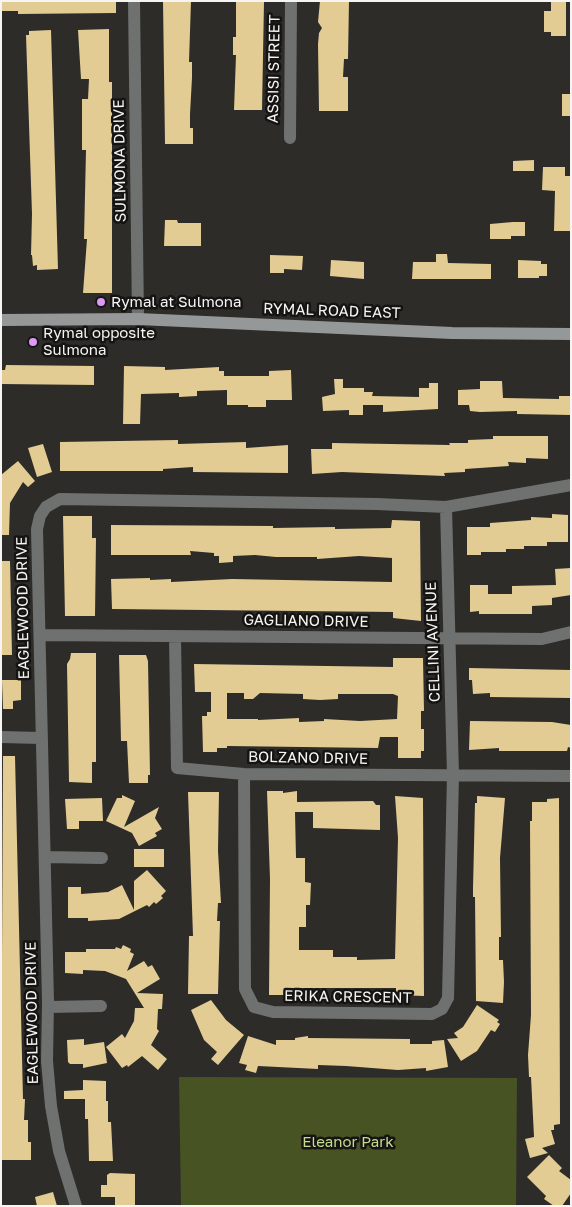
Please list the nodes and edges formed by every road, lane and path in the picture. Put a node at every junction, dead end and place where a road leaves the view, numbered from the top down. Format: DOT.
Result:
graph roads {
  1 [pos="134,1"];
  2 [pos="291,1"];
  3 [pos="290,138"];
  4 [pos="1,320"];
  5 [pos="138,320"];
  6 [pos="571,334"];
  7 [pos="571,486"];
  8 [pos="446,507"];
  9 [pos="571,632"];
  10 [pos="40,635"];
  11 [pos="175,636"];
  12 [pos="450,640"];
  13 [pos="1,736"];
  14 [pos="41,738"];
  15 [pos="244,774"];
  16 [pos="452,775"];
  17 [pos="571,776"];
  18 [pos="45,857"];
  19 [pos="102,858"];
  20 [pos="101,1006"];
  21 [pos="48,1007"];
  22 [pos="76,1206"];
  1 -- 5 [label="street, SULMONA DRIVE"];
  2 -- 3 [label="street, ASSISI STREET"];
  4 -- 5 [label="main road, RYMAL ROAD EAST"];
  5 -- 6 [label="main road, RYMAL ROAD EAST"];
  7 -- 8 [label="street, EAGLEWOOD DRIVE"];
  8 -- 10 [label="street, EAGLEWOOD DRIVE"];
  8 -- 12 [label="street, CELLINI AVENUE"];
  9 -- 12 [label="street, GAGLIANO DRIVE"];
  10 -- 11 [label="street, GAGLIANO DRIVE"];
  10 -- 14 [label="street, EAGLEWOOD DRIVE"];
  11 -- 12 [label="street, GAGLIANO DRIVE"];
  11 -- 15 [label="street, BOLZANO DRIVE"];
  12 -- 16 [label="street, CELLINI AVENUE"];
  13 -- 14 [label="street"];
  14 -- 18 [label="street, EAGLEWOOD DRIVE"];
  15 -- 16 [label="street, BOLZANO DRIVE"];
  15 -- 16 [label="street, ERIKA CRESCENT"];
  16 -- 17 [label="street, BOLZANO DRIVE"];
  18 -- 19 [label="street"];
  18 -- 21 [label="street, EAGLEWOOD DRIVE"];
  20 -- 21 [label="street"];
  21 -- 22 [label="street, EAGLEWOOD DRIVE"];
}
